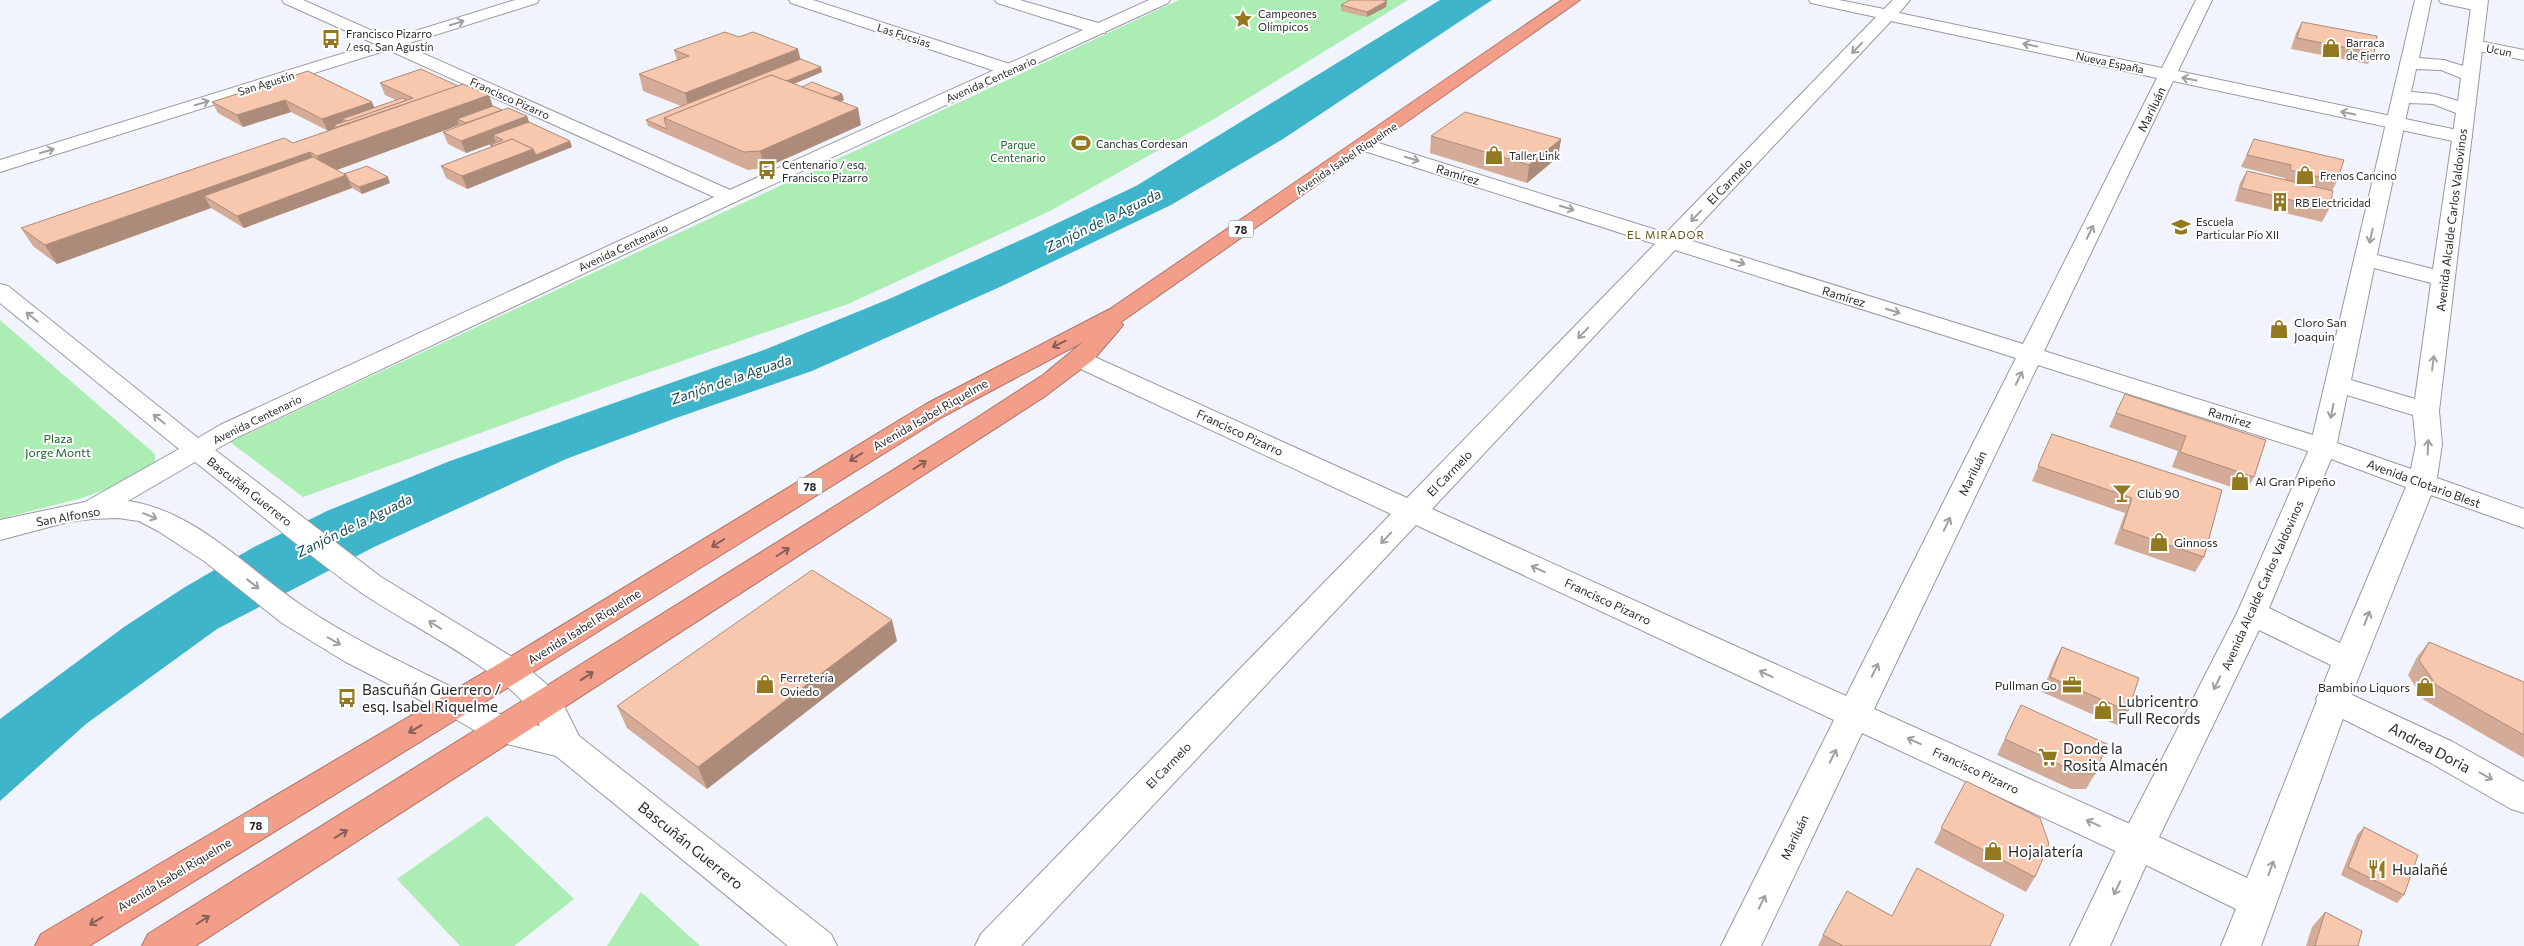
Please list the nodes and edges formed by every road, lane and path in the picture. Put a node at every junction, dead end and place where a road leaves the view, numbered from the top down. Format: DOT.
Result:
graph roads {
  1 [pos="290,0"];
  2 [pos="531,0"];
  3 [pos="797,0"];
  4 [pos="1003,0"];
  5 [pos="1162,0"];
  6 [pos="1572,0"];
  7 [pos="1817,0"];
  8 [pos="2204,0"];
  9 [pos="2423,0"];
  10 [pos="2447,0"];
  11 [pos="2480,3"];
  12 [pos="1895,8"];
  13 [pos="1099,29"];
  14 [pos="390,44"];
  15 [pos="2524,55"];
  16 [pos="1010,70"];
  17 [pos="2407,72"];
  18 [pos="2168,74"];
  19 [pos="2470,77"];
  20 [pos="2396,123"];
  21 [pos="2462,138"];
  22 [pos="1365,145"];
  23 [pos="0,166"];
  24 [pos="730,197"];
  25 [pos="1671,241"];
  26 [pos="2365,259"];
  27 [pos="2444,279"];
  28 [pos="0,291"];
  29 [pos="1118,314"];
  30 [pos="2030,355"];
  31 [pos="1079,359"];
  32 [pos="2337,384"];
  33 [pos="2426,412"];
  34 [pos="2323,447"];
  35 [pos="196,450"];
  36 [pos="2422,482"];
  37 [pos="92,510"];
  38 [pos="1412,511"];
  39 [pos="2524,519"];
  40 [pos="0,530"];
  41 [pos="214,554"];
  42 [pos="2252,613"];
  43 [pos="2350,661"];
  44 [pos="510,671"];
  45 [pos="2333,698"];
  46 [pos="546,703"];
  47 [pos="457,704"];
  48 [pos="1854,714"];
  49 [pos="503,731"];
  50 [pos="566,745"];
  51 [pos="2524,799"];
  52 [pos="2137,844"];
  53 [pos="2258,901"];
  54 [pos="55,946"];
  55 [pos="162,946"];
  56 [pos="817,946"];
  57 [pos="995,946"];
  58 [pos="1741,946"];
  59 [pos="2090,946"];
  60 [pos="2241,946"];
  1 -- 14 [label="street, Francisco Pizarro"];
  14 -- 2 [label="street, San Agustín, one-way"];
  3 -- 16 [label="street, Las Fucsias"];
  4 -- 13 [label="street"];
  5 -- 13 [label="street, Avenida Centenario"];
  6 -- 22 [label="highway, Avenida Isabel Riquelme / 78"];
  7 -- 12 [label="street, Nueva España"];
  8 -- 18 [label="street, Mariluán"];
  9 -- 17 [label="street, Avenida Alcalde Carlos Valdovinos"];
  10 -- 11 [label="street"];
  11 -- 19 [label="street, Avenida Alcalde Carlos Valdovinos"];
  18 -- 12 [label="street, Nueva España, one-way"];
  12 -- 25 [label="street, El Carmelo, one-way"];
  13 -- 16 [label="street, Avenida Centenario"];
  23 -- 14 [label="street, San Agustín, one-way"];
  14 -- 24 [label="street, Francisco Pizarro"];
  15 -- 19 [label="street, Ucun"];
  16 -- 24 [label="street, Avenida Centenario"];
  17 -- 19 [label="street"];
  17 -- 19 [label="street"];
  17 -- 20 [label="street, Avenida Alcalde Carlos Valdovinos"];
  20 -- 18 [label="street, Nueva España, one-way"];
  30 -- 18 [label="street, Mariluán, one-way"];
  19 -- 21 [label="street, Avenida Alcalde Carlos Valdovinos"];
  20 -- 21 [label="street, Nueva España"];
  20 -- 26 [label="street, Avenida Alcalde Carlos Valdovinos, one-way"];
  21 -- 27 [label="street, Avenida Alcalde Carlos Valdovinos"];
  22 -- 25 [label="street, Ramírez, one-way"];
  22 -- 29 [label="highway, Avenida Isabel Riquelme / 78"];
  24 -- 35 [label="street, Avenida Centenario"];
  25 -- 30 [label="street, Ramírez, one-way"];
  25 -- 38 [label="street, El Carmelo, one-way"];
  26 -- 27 [label="street"];
  26 -- 32 [label="street, Avenida Alcalde Carlos Valdovinos"];
  33 -- 27 [label="street, Avenida Alcalde Carlos Valdovinos, one-way"];
  35 -- 28 [label="street, Bascuñán Guerrero, one-way"];
  29 -- 31 [label="highway, Avenida Isabel Riquelme / 78"];
  29 -- 44 [label="highway, Avenida Isabel Riquelme / 78, one-way"];
  30 -- 34 [label="street, Ramírez"];
  48 -- 30 [label="street, Mariluán, one-way"];
  31 -- 38 [label="street, Francisco Pizarro"];
  46 -- 31 [label="highway, Avenida Isabel Riquelme / 78, one-way"];
  32 -- 33 [label="street"];
  32 -- 34 [label="street, Avenida Alcalde Carlos Valdovinos, one-way"];
  36 -- 33 [label="street, Avenida Alcalde Carlos Valdovinos, one-way"];
  34 -- 36 [label="street, Avenida Clotario Blest"];
  34 -- 42 [label="street, Avenida Alcalde Carlos Valdovinos"];
  35 -- 37 [label="street, Avenida Centenario"];
  44 -- 35 [label="street, Bascuñán Guerrero, one-way"];
  36 -- 39 [label="street, Avenida Clotario Blest"];
  43 -- 36 [label="street, Avenida Alcalde Carlos Valdovinos, one-way"];
  37 -- 40 [label="street, San Alfonso"];
  37 -- 41 [label="street, San Alfonso, one-way"];
  48 -- 38 [label="street, Francisco Pizarro, one-way"];
  38 -- 57 [label="street, El Carmelo, one-way"];
  41 -- 47 [label="street, Bascuñán Guerrero, one-way"];
  42 -- 43 [label="street"];
  42 -- 52 [label="street, Avenida Alcalde Carlos Valdovinos, one-way"];
  43 -- 45 [label="street, Avenida Alcalde Carlos Valdovinos"];
  44 -- 46 [label="street, Bascuñán Guerrero"];
  44 -- 47 [label="highway, Avenida Isabel Riquelme / 78"];
  45 -- 51 [label="street, Andrea Doria, one-way"];
  53 -- 45 [label="street, Avenida Alcalde Carlos Valdovinos, one-way"];
  46 -- 49 [label="highway, Avenida Isabel Riquelme / 78"];
  46 -- 50 [label="street, Bascuñán Guerrero"];
  47 -- 49 [label="street, Bascuñán Guerrero"];
  47 -- 54 [label="highway, Avenida Isabel Riquelme / 78, one-way"];
  52 -- 48 [label="street, Francisco Pizarro, one-way"];
  58 -- 48 [label="street, Mariluán, one-way"];
  49 -- 50 [label="street, Bascuñán Guerrero"];
  55 -- 49 [label="highway, Avenida Isabel Riquelme / 78, one-way"];
  50 -- 56 [label="street, Bascuñán Guerrero"];
  52 -- 53 [label="street, Francisco Pizarro"];
  52 -- 59 [label="street, Avenida Alcalde Carlos Valdovinos, one-way"];
  53 -- 60 [label="street, Avenida Alcalde Carlos Valdovinos"];
}
